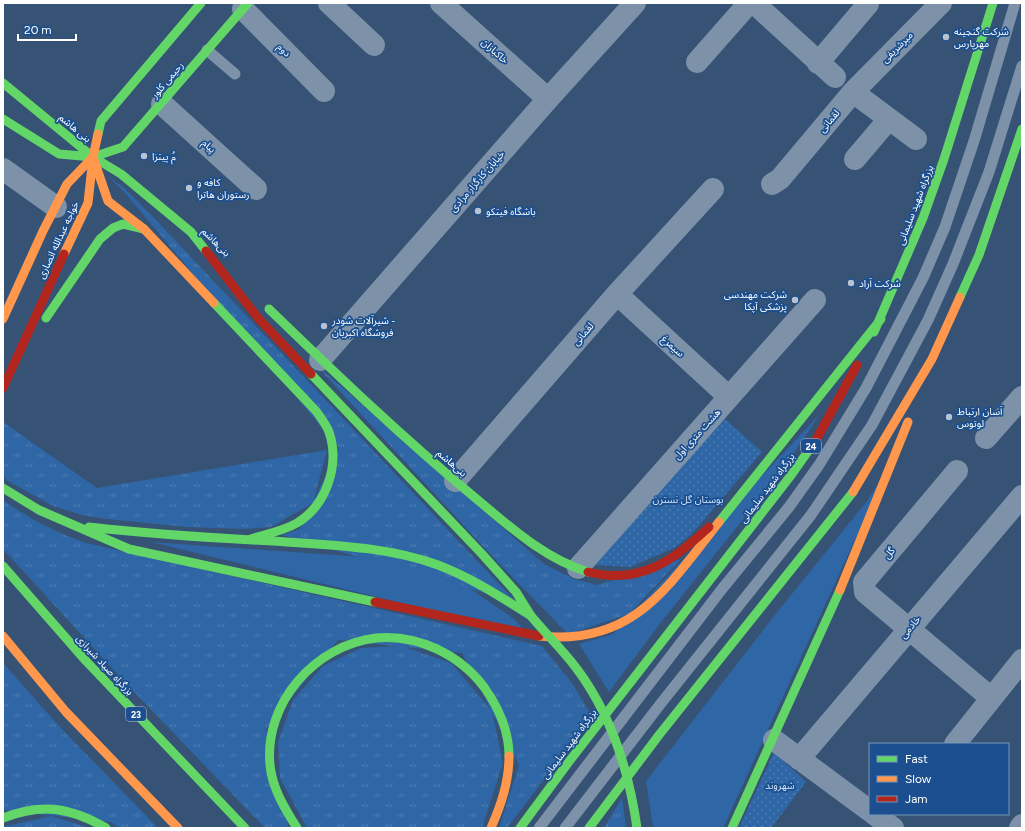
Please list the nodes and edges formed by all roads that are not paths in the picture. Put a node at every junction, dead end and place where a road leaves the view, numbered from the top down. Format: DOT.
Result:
graph roads {
  1 [pos="202,3"];
  2 [pos="329,3"];
  3 [pos="441,3"];
  4 [pos="749,3"];
  5 [pos="754,3"];
  6 [pos="941,3"];
  7 [pos="993,3"];
  8 [pos="1015,3"];
  9 [pos="868,4"];
  10 [pos="246,6"];
  11 [pos="624,7"];
  12 [pos="374,45"];
  13 [pos="208,50"];
  14 [pos="697,62"];
  15 [pos="818,63"];
  16 [pos="1022,66"];
  17 [pos="235,74"];
  18 [pos="835,77"];
  19 [pos="3,83"];
  20 [pos="324,91"];
  21 [pos="853,92"];
  22 [pos="548,99"];
  23 [pos="162,104"];
  24 [pos="3,119"];
  25 [pos="889,119"];
  26 [pos="1022,129"];
  27 [pos="916,139"];
  28 [pos="93,157"];
  29 [pos="856,159"];
  30 [pos="3,169"];
  31 [pos="772,184"];
  32 [pos="256,189"];
  33 [pos="713,189"];
  34 [pos="56,207"];
  35 [pos="144,229"];
  36 [pos="191,232"];
  37 [pos="247,288"];
  38 [pos="617,294"];
  39 [pos="815,300"];
  40 [pos="264,304"];
  41 [pos="3,318"];
  42 [pos="881,319"];
  43 [pos="932,359"];
  44 [pos="320,360"];
  45 [pos="12,369"];
  46 [pos="3,388"];
  47 [pos="729,397"];
  48 [pos="1022,397"];
  49 [pos="986,438"];
  50 [pos="957,471"];
  51 [pos="455,481"];
  52 [pos="3,488"];
  53 [pos="1022,496"];
  54 [pos="736,503"];
  55 [pos="76,526"];
  56 [pos="251,539"];
  57 [pos="3,566"];
  58 [pos="578,568"];
  59 [pos="531,616"];
  60 [pos="908,629"];
  61 [pos="3,636"];
  62 [pos="1022,660"];
  63 [pos="991,698"];
  64 [pos="774,740"];
  65 [pos="956,743"];
  66 [pos="799,760"];
  67 [pos="869,810"];
  68 [pos="3,818"];
  69 [pos="1022,825"];
  70 [pos="106,828"];
  71 [pos="178,828"];
  72 [pos="245,828"];
  73 [pos="297,828"];
  74 [pos="490,828"];
  75 [pos="520,828"];
  76 [pos="539,828"];
  77 [pos="565,828"];
  78 [pos="589,828"];
  79 [pos="637,828"];
  80 [pos="732,828"];
  81 [pos="1020,828"];
  1 -- 28 [label="main road"];
  2 -- 12 [label="street"];
  3 -- 22 [label="street, خاکبازان"];
  4 -- 14 [label="street"];
  5 -- 15 [label="street"];
  6 -- 21 [label="street, میرشریفی"];
  7 -- 42 [label="main road, بزرگراه شهید سلیمانی / 24"];
  8 -- 76 [label="lane"];
  9 -- 15 [label="street"];
  10 -- 13 [label="main road, رحیمی کلور"];
  10 -- 20 [label="street, دوم"];
  11 -- 22 [label="street, خیابان کارگزار مرادی"];
  13 -- 17 [label="lane"];
  13 -- 23 [label="main road, رحیمی کلور"];
  15 -- 18 [label="street"];
  16 -- 77 [label="lane"];
  19 -- 28 [label="main road, بنی هاشم"];
  21 -- 25 [label="street"];
  21 -- 31 [label="street, لقمانی"];
  22 -- 44 [label="street, خیابان کارگزار مرادی"];
  23 -- 28 [label="main road, رحیمی کلور"];
  23 -- 32 [label="street, پیام"];
  24 -- 28 [label="main road, بنی هاشم"];
  25 -- 27 [label="street"];
  25 -- 29 [label="street"];
  26 -- 43 [label="main road"];
  28 -- 34 [label="main road, خواجه عبدالله انصاری"];
  28 -- 35 [label="main road"];
  28 -- 36 [label="main road"];
  28 -- 45 [label="main road, خواجه عبدالله انصاری"];
  30 -- 34 [label="street"];
  33 -- 38 [label="street, لقمانی"];
  34 -- 41 [label="main road, خواجه عبدالله انصاری"];
  35 -- 45 [label="main road"];
  35 -- 56 [label="main road"];
  36 -- 37 [label="main road, بنی‌هاشم"];
  36 -- 59 [label="main road"];
  38 -- 47 [label="street, سیمرغ"];
  38 -- 51 [label="street, لقمانی"];
  39 -- 47 [label="street, هشت متری اول"];
  40 -- 44 [label="main road, بنی‌هاشم"];
  42 -- 54 [label="main road"];
  42 -- 75 [label="main road, بزرگراه شهید سلیمانی / 24"];
  43 -- 64 [label="main road"];
  43 -- 78 [label="main road"];
  44 -- 51 [label="main road, بنی‌هاشم"];
  45 -- 46 [label="main road, خواجه عبدالله انصاری"];
  47 -- 58 [label="street, هشت متری اول"];
  48 -- 49 [label="street"];
  50 -- 60 [label="street, گل"];
  51 -- 58 [label="main road, بنی‌هاشم"];
  52 -- 55 [label="main road"];
  53 -- 60 [label="street, خادمی"];
  54 -- 55 [label="main road"];
  54 -- 58 [label="main road, بنی‌هاشم"];
  55 -- 56 [label="main road"];
  56 -- 59 [label="main road"];
  57 -- 72 [label="main road, بزرگراه صیاد شیرازی / 23"];
  59 -- 79 [label="main road, bridge"];
  60 -- 63 [label="street, گل"];
  60 -- 66 [label="street, خادمی"];
  61 -- 71 [label="main road"];
  62 -- 63 [label="street"];
  63 -- 65 [label="street"];
  64 -- 66 [label="street"];
  64 -- 80 [label="main road"];
  66 -- 67 [label="street"];
  68 -- 70 [label="main road"];
  69 -- 81 [label="street"];
  73 -- 74 [label="main road"];
}
